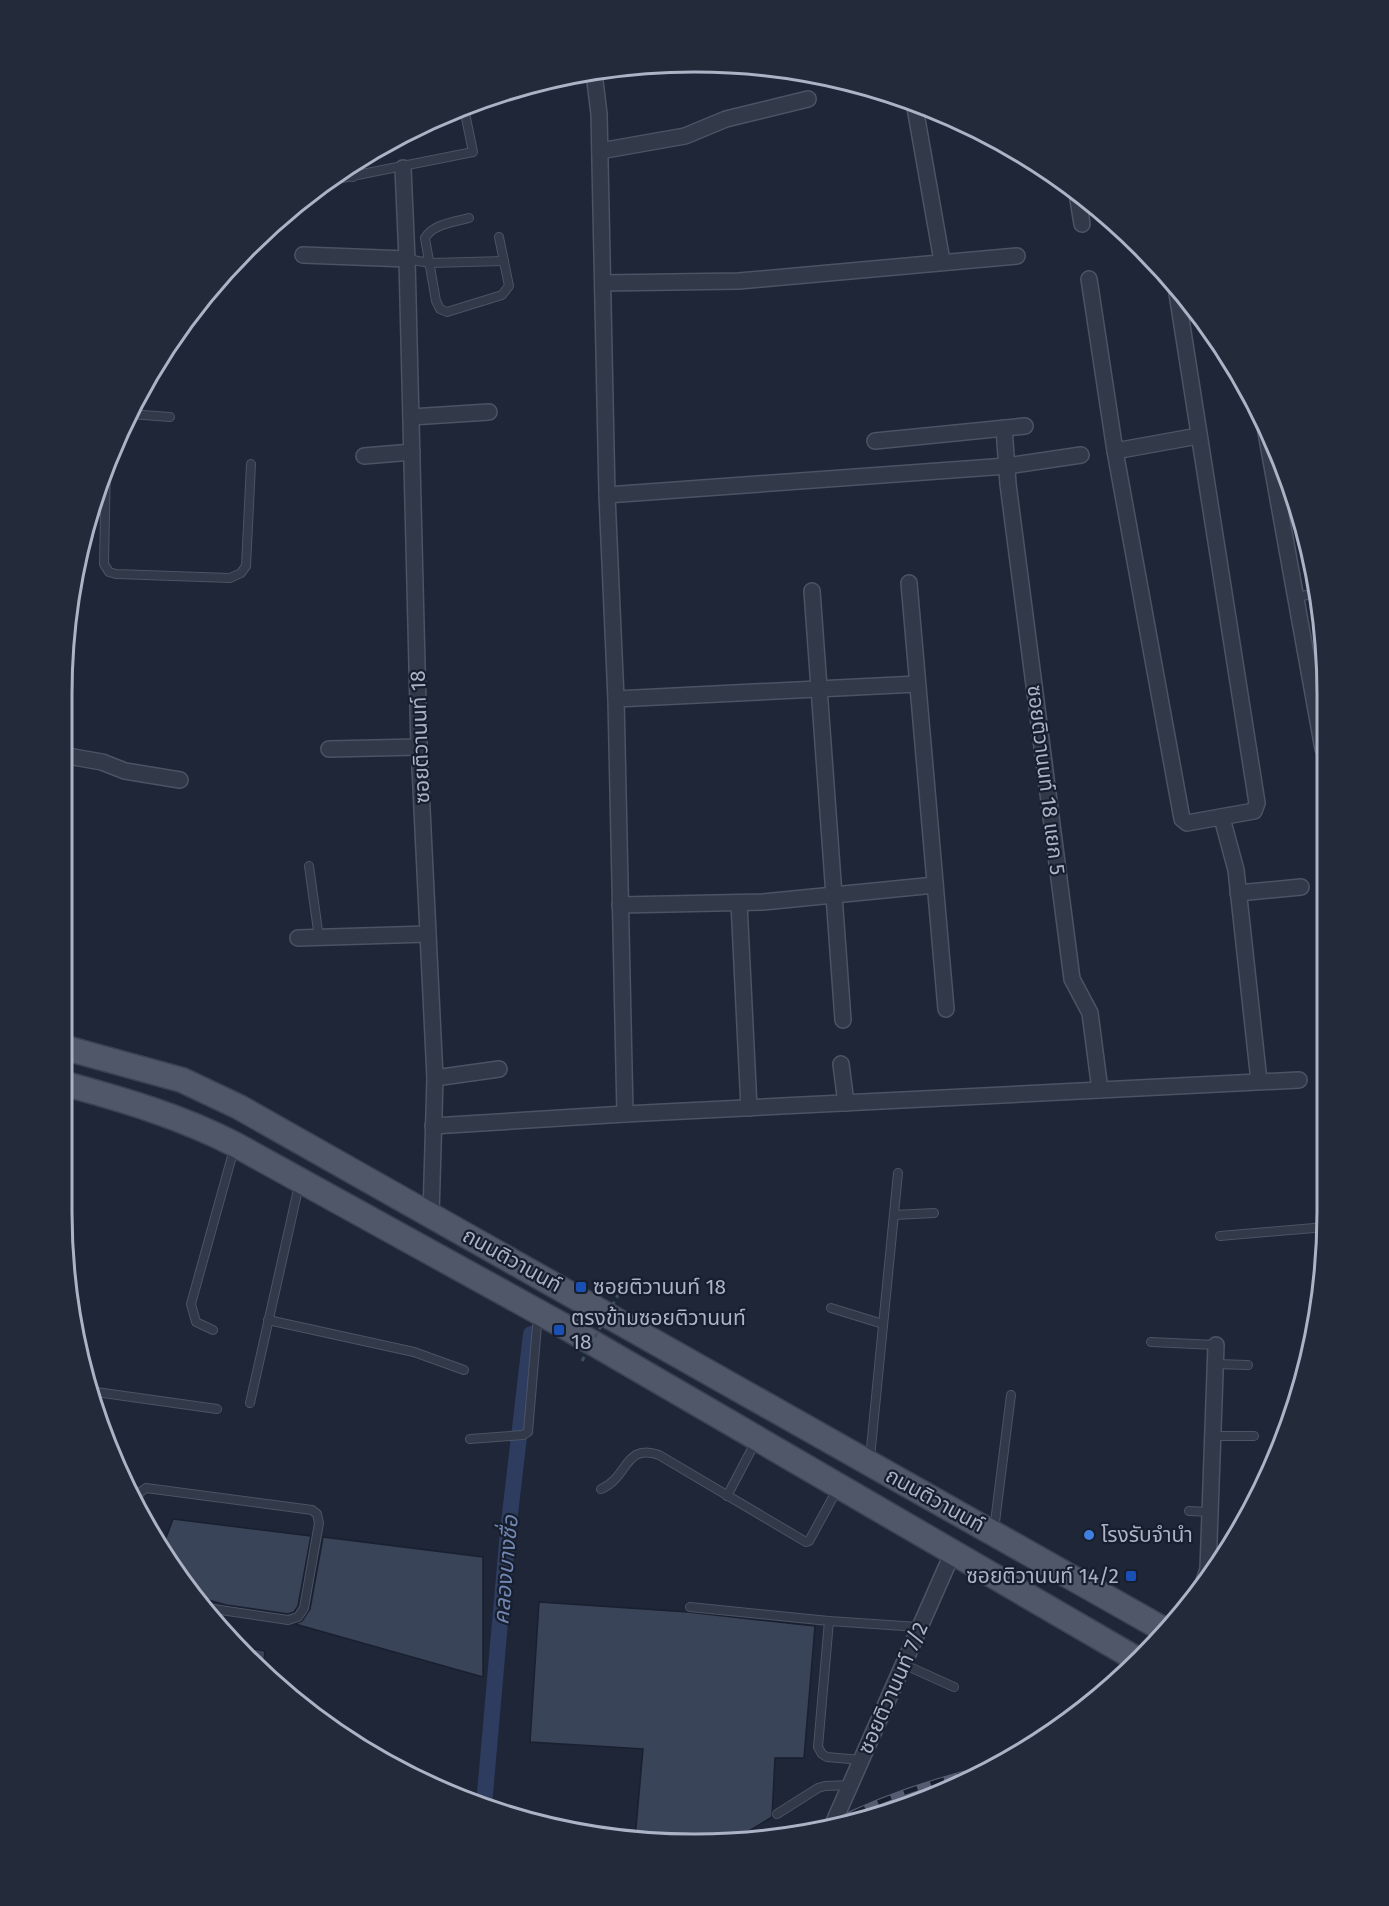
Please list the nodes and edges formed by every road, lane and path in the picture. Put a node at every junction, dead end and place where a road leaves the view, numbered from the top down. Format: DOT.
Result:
graph roads {
  1 [pos="595,80"];
  2 [pos="808,99"];
  3 [pos="916,113"];
  4 [pos="466,115"];
  5 [pos="600,151"];
  6 [pos="403,168"];
  7 [pos="353,177"];
  8 [pos="348,178"];
  9 [pos="1079,206"];
  10 [pos="469,218"];
  11 [pos="1082,224"];
  12 [pos="499,237"];
  13 [pos="303,255"];
  14 [pos="1017,256"];
  15 [pos="407,259"];
  16 [pos="504,261"];
  17 [pos="942,261"];
  18 [pos="430,263"];
  19 [pos="1089,279"];
  20 [pos="603,283"];
  21 [pos="1178,304"];
  22 [pos="489,412"];
  23 [pos="138,415"];
  24 [pos="170,417"];
  25 [pos="411,417"];
  26 [pos="1025,426"];
  27 [pos="1004,428"];
  28 [pos="1198,436"];
  29 [pos="875,441"];
  30 [pos="1115,451"];
  31 [pos="412,452"];
  32 [pos="1081,455"];
  33 [pos="364,456"];
  34 [pos="1271,459"];
  35 [pos="251,464"];
  36 [pos="1006,466"];
  37 [pos="105,493"];
  38 [pos="607,495"];
  39 [pos="909,583"];
  40 [pos="812,591"];
  41 [pos="1309,595"];
  42 [pos="1297,597"];
  43 [pos="917,684"];
  44 [pos="819,689"];
  45 [pos="616,699"];
  46 [pos="1317,715"];
  47 [pos="419,747"];
  48 [pos="329,749"];
  49 [pos="72,757"];
  50 [pos="180,780"];
  51 [pos="1222,818"];
  52 [pos="309,866"];
  53 [pos="935,885"];
  54 [pos="1301,887"];
  55 [pos="1238,893"];
  56 [pos="834,895"];
  57 [pos="739,903"];
  58 [pos="620,905"];
  59 [pos="428,934"];
  60 [pos="298,938"];
  61 [pos="319,938"];
  62 [pos="946,1009"];
  63 [pos="843,1020"];
  64 [pos="72,1050"];
  65 [pos="841,1064"];
  66 [pos="499,1069"];
  67 [pos="435,1078"];
  68 [pos="1299,1080"];
  69 [pos="1259,1081"];
  70 [pos="72,1086"];
  71 [pos="1100,1090"];
  72 [pos="846,1103"];
  73 [pos="749,1108"];
  74 [pos="624,1114"];
  75 [pos="433,1126"];
  76 [pos="236,1145"];
  77 [pos="898,1173"];
  78 [pos="300,1180"];
  79 [pos="934,1213"];
  80 [pos="431,1215"];
  81 [pos="894,1215"];
  82 [pos="1317,1228"];
  83 [pos="1220,1236"];
  84 [pos="595,1282"];
  85 [pos="831,1308"];
  86 [pos="538,1313"];
  87 [pos="268,1320"];
  88 [pos="883,1324"];
  89 [pos="213,1330"];
  90 [pos="1151,1342"];
  91 [pos="1216,1345"];
  92 [pos="582,1362"];
  93 [pos="1216,1364"];
  94 [pos="1248,1365"];
  95 [pos="464,1371"];
  96 [pos="99,1392"];
  97 [pos="1011,1395"];
  98 [pos="250,1403"];
  99 [pos="217,1409"];
  100 [pos="1213,1436"];
  101 [pos="1254,1436"];
  102 [pos="470,1439"];
  103 [pos="758,1439"];
  104 [pos="870,1463"];
  105 [pos="839,1486"];
  106 [pos="601,1489"];
  107 [pos="139,1492"];
  108 [pos="727,1496"];
  109 [pos="1190,1511"];
  110 [pos="1210,1512"];
  111 [pos="993,1533"];
  112 [pos="953,1552"];
  113 [pos="1208,1562"];
  114 [pos="690,1607"];
  115 [pos="216,1609"];
  116 [pos="829,1621"];
  117 [pos="919,1627"];
  118 [pos="1159,1627"];
  119 [pos="1131,1656"];
  120 [pos="903,1664"];
  121 [pos="954,1687"];
  122 [pos="861,1760"];
  123 [pos="850,1785"];
  124 [pos="777,1814"];
  125 [pos="836,1818"];
  1 -- 5 [label="street"];
  2 -- 5 [label="street"];
  3 -- 17 [label="street"];
  4 -- 6 [label="lane"];
  5 -- 20 [label="street"];
  6 -- 7 [label="lane"];
  6 -- 15 [label="street, ซอยติวานนท์ 18"];
  7 -- 8 [label="lane"];
  9 -- 11 [label="street"];
  10 -- 18 [label="lane"];
  12 -- 16 [label="lane"];
  13 -- 15 [label="street"];
  14 -- 17 [label="street"];
  15 -- 18 [label="lane"];
  15 -- 25 [label="street, ซอยติวานนท์ 18"];
  16 -- 18 [label="lane"];
  16 -- 18 [label="lane"];
  17 -- 20 [label="street"];
  19 -- 30 [label="street"];
  20 -- 38 [label="street"];
  21 -- 28 [label="street"];
  22 -- 25 [label="street"];
  23 -- 24 [label="lane"];
  25 -- 31 [label="street, ซอยติวานนท์ 18"];
  26 -- 27 [label="street"];
  27 -- 29 [label="street"];
  27 -- 36 [label="street, ซอยติวานนท์ 18 แยก 5"];
  28 -- 30 [label="street"];
  28 -- 51 [label="street"];
  30 -- 51 [label="street"];
  31 -- 33 [label="street"];
  31 -- 47 [label="street, ซอยติวานนท์ 18"];
  32 -- 36 [label="street"];
  34 -- 42 [label="street"];
  35 -- 37 [label="lane"];
  36 -- 38 [label="street"];
  36 -- 71 [label="street, ซอยติวานนท์ 18 แยก 5"];
  38 -- 45 [label="street"];
  39 -- 43 [label="street"];
  40 -- 44 [label="street"];
  41 -- 42 [label="lane"];
  42 -- 46 [label="street"];
  43 -- 44 [label="street"];
  43 -- 53 [label="street"];
  44 -- 45 [label="street"];
  44 -- 56 [label="street"];
  45 -- 58 [label="street"];
  47 -- 48 [label="street"];
  47 -- 59 [label="street, ซอยติวานนท์ 18"];
  49 -- 50 [label="street"];
  51 -- 55 [label="street"];
  52 -- 61 [label="lane"];
  53 -- 56 [label="street"];
  53 -- 62 [label="street"];
  54 -- 55 [label="street"];
  55 -- 69 [label="street"];
  56 -- 57 [label="street"];
  56 -- 63 [label="street"];
  57 -- 58 [label="street"];
  57 -- 73 [label="street"];
  58 -- 74 [label="street"];
  59 -- 61 [label="street"];
  59 -- 67 [label="street, ซอยติวานนท์ 18"];
  60 -- 61 [label="street"];
  64 -- 80 [label="main road, ถนนติวานนท์"];
  65 -- 72 [label="street"];
  66 -- 67 [label="street"];
  67 -- 75 [label="street, ซอยติวานนท์ 18"];
  68 -- 69 [label="street"];
  69 -- 71 [label="street"];
  70 -- 76 [label="main road, ถนนติวานนท์"];
  71 -- 72 [label="street"];
  72 -- 73 [label="street"];
  73 -- 74 [label="street"];
  74 -- 75 [label="street"];
  75 -- 80 [label="street, ซอยติวานนท์ 18"];
  76 -- 78 [label="main road, ถนนติวานนท์"];
  76 -- 89 [label="lane"];
  77 -- 81 [label="lane"];
  78 -- 86 [label="main road, ถนนติวานนท์"];
  78 -- 87 [label="lane"];
  79 -- 81 [label="lane"];
  80 -- 104 [label="main road, ถนนติวานนท์"];
  81 -- 88 [label="lane"];
  82 -- 83 [label="lane"];
  84 -- 92 [label="path, bridge"];
  85 -- 88 [label="lane"];
  86 -- 102 [label="lane"];
  86 -- 103 [label="main road, ถนนติวานนท์"];
  87 -- 95 [label="lane"];
  87 -- 98 [label="lane"];
  88 -- 104 [label="lane"];
  90 -- 91 [label="lane"];
  91 -- 93 [label="street"];
  93 -- 94 [label="lane"];
  93 -- 100 [label="street"];
  96 -- 99 [label="lane"];
  97 -- 111 [label="lane"];
  100 -- 101 [label="lane"];
  100 -- 110 [label="street"];
  103 -- 105 [label="main road, ถนนติวานนท์"];
  103 -- 108 [label="lane"];
  104 -- 111 [label="main road, ถนนติวานนท์"];
  105 -- 108 [label="lane"];
  105 -- 112 [label="main road, ถนนติวานนท์"];
  106 -- 108 [label="lane"];
  107 -- 115 [label="lane"];
  109 -- 110 [label="lane"];
  110 -- 113 [label="street"];
  111 -- 118 [label="main road, ถนนติวานนท์"];
  112 -- 117 [label="street, ซอยติวานนท์ 7/2"];
  112 -- 119 [label="main road, ถนนติวานนท์"];
  114 -- 116 [label="lane"];
  116 -- 117 [label="lane"];
  116 -- 122 [label="lane"];
  117 -- 120 [label="street, ซอยติวานนท์ 7/2"];
  120 -- 121 [label="lane"];
  120 -- 122 [label="street, ซอยติวานนท์ 7/2"];
  122 -- 123 [label="street, ซอยติวานนท์ 7/2"];
  123 -- 124 [label="lane"];
  123 -- 125 [label="street, ซอยติวานนท์ 7/2"];
}
